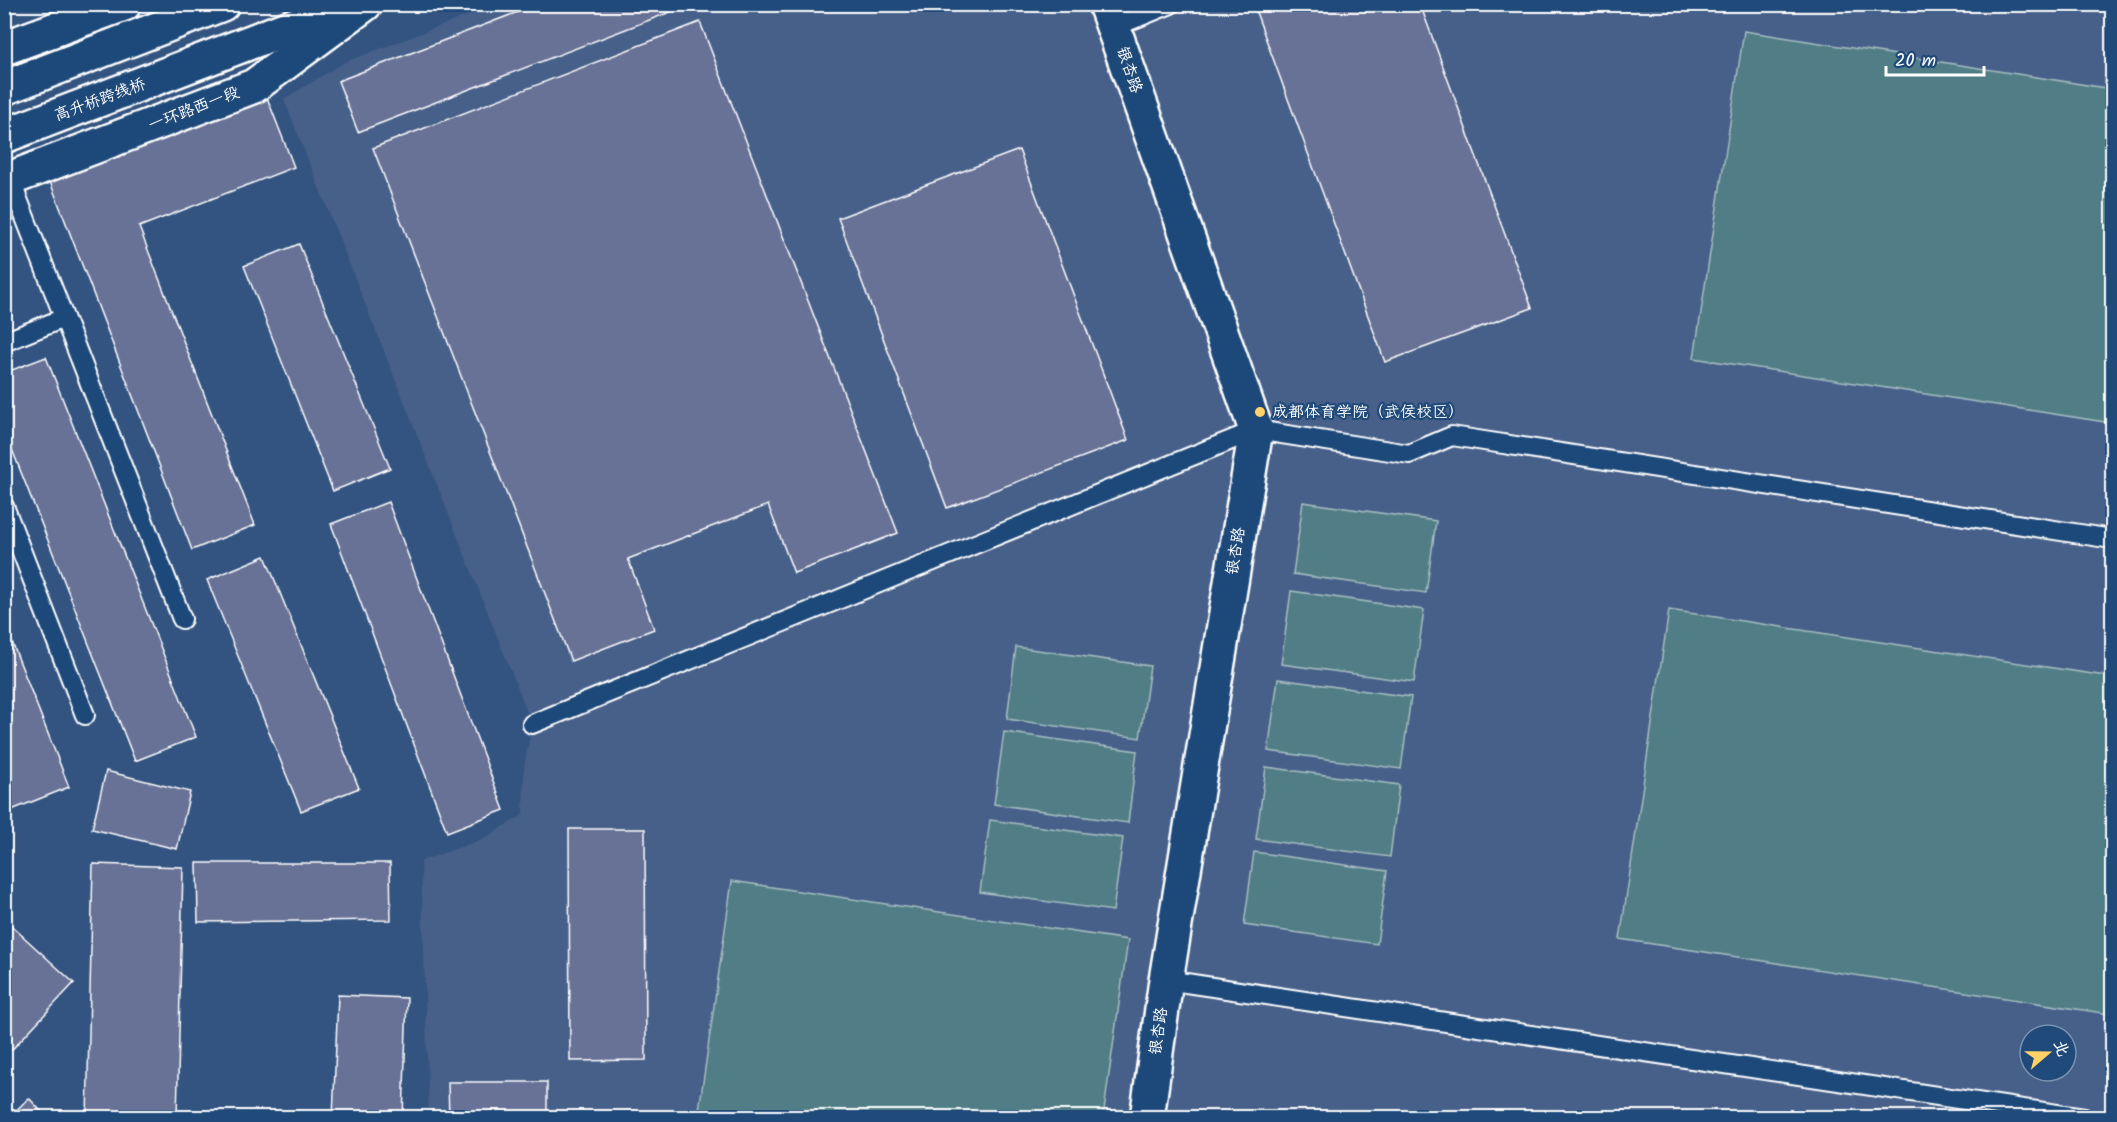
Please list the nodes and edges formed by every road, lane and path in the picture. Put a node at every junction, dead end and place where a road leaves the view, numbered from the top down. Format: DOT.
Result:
graph roads {
  1 [pos="124,4"];
  2 [pos="222,4"];
  3 [pos="350,4"];
  4 [pos="365,4"];
  5 [pos="1172,4"];
  6 [pos="1109,16"];
  7 [pos="4,48"];
  8 [pos="4,88"];
  9 [pos="4,136"];
  10 [pos="8,180"];
  11 [pos="64,318"];
  12 [pos="4,342"];
  13 [pos="1256,430"];
  14 [pos="4,506"];
  15 [pos="2112,539"];
  16 [pos="182,619"];
  17 [pos="85,715"];
  18 [pos="532,724"];
  19 [pos="1166,980"];
  20 [pos="1147,1118"];
  21 [pos="2084,1118"];
  1 -- 7 [label="main road"];
  2 -- 8 [label="main road"];
  3 -- 9 [label="main road, 高升桥跨线桥"];
  4 -- 10 [label="main road, 一环路西一段"];
  5 -- 6 [label="lane"];
  6 -- 13 [label="main road, 银杏路"];
  10 -- 11 [label="lane"];
  11 -- 12 [label="lane"];
  11 -- 16 [label="lane"];
  13 -- 15 [label="lane"];
  13 -- 18 [label="lane"];
  13 -- 19 [label="main road, 银杏路"];
  14 -- 17 [label="lane"];
  19 -- 20 [label="main road, 银杏路"];
  19 -- 21 [label="lane"];
}
